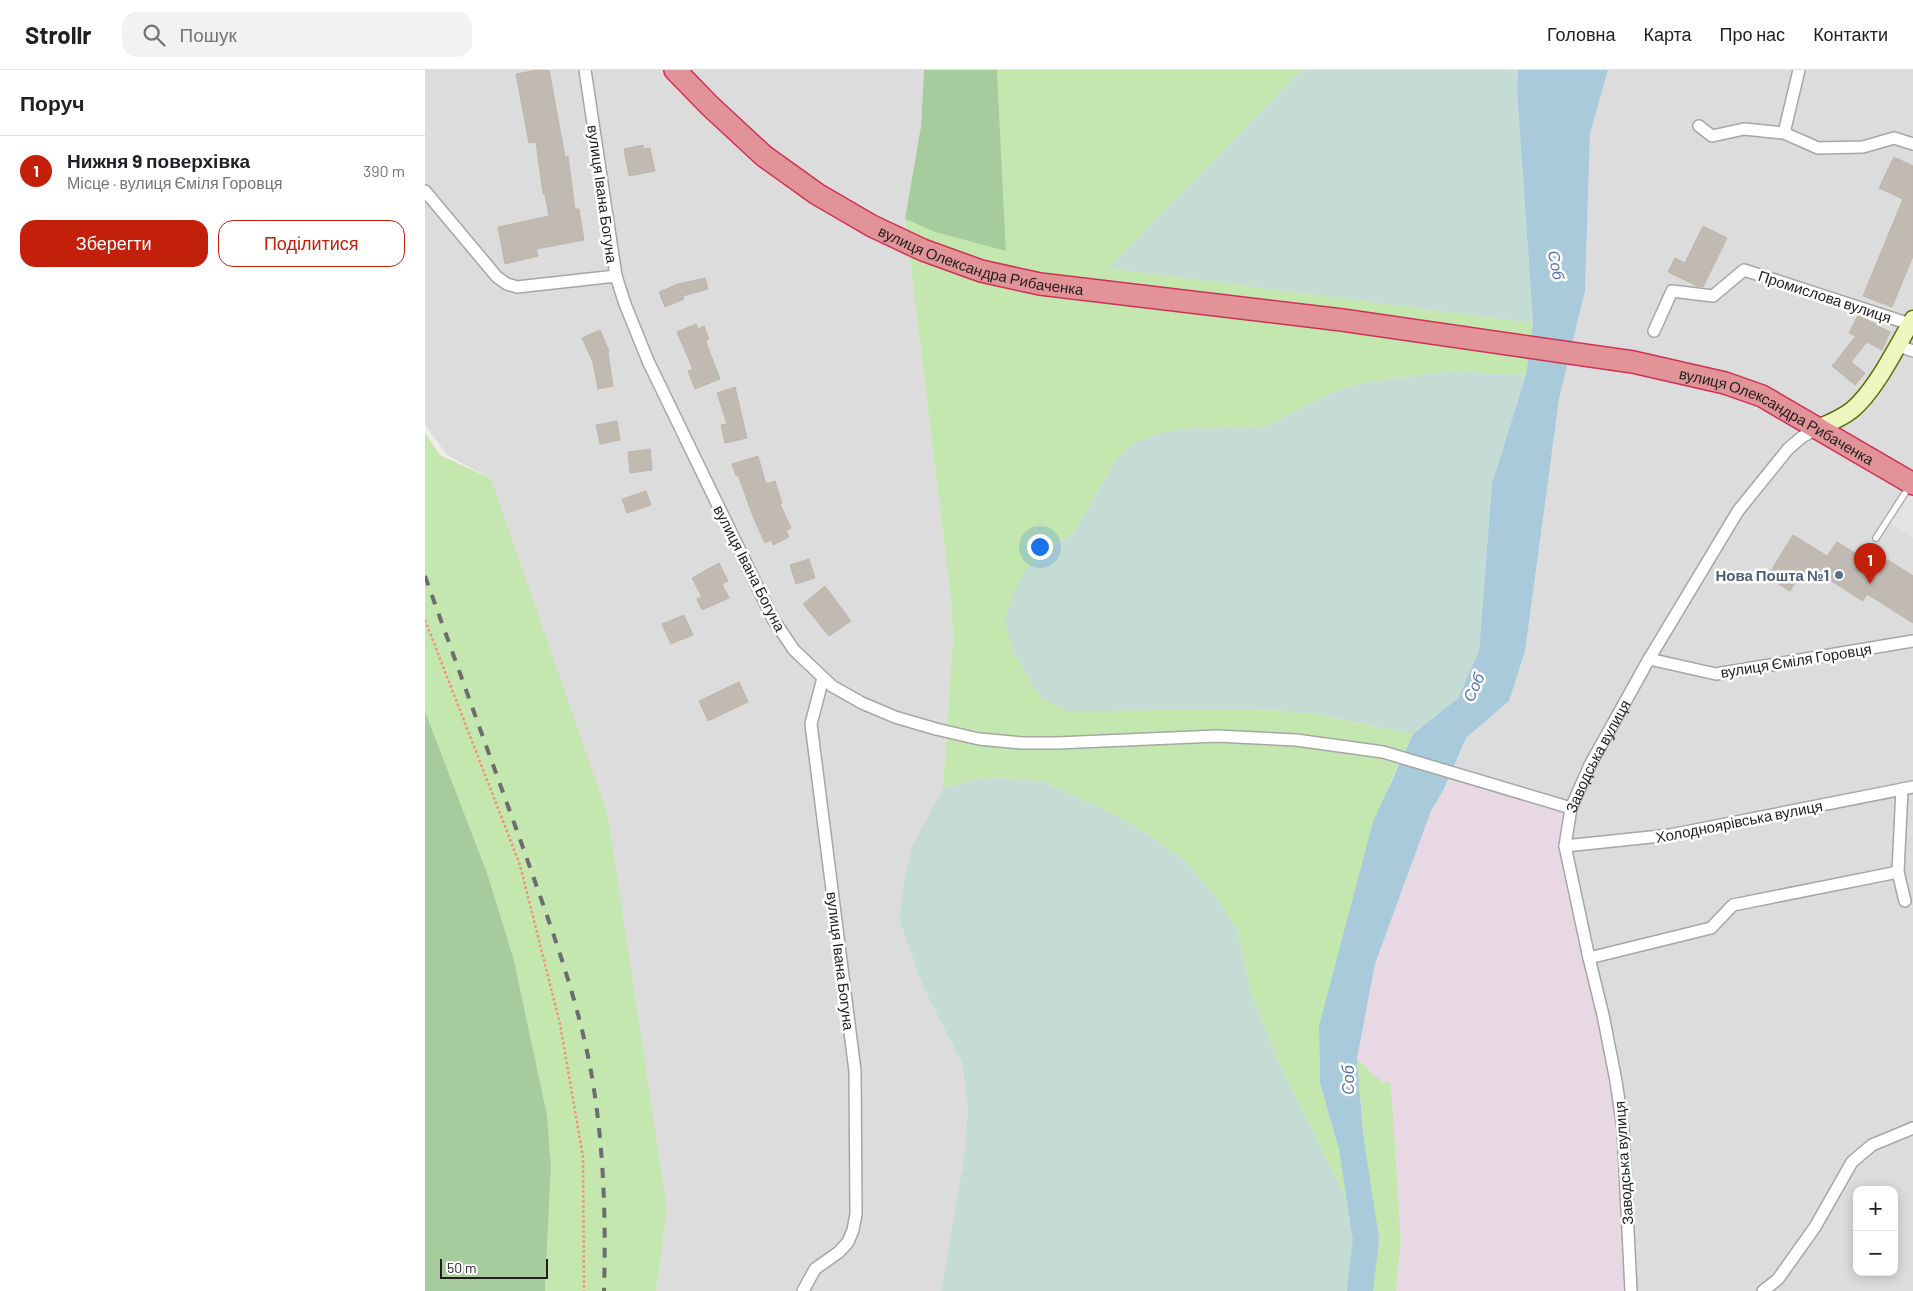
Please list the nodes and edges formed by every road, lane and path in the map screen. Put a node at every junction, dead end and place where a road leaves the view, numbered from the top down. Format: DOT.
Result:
graph roads {
  1 [pos="585,70"];
  2 [pos="675,70"];
  3 [pos="1799,70"];
  4 [pos="1699,126"];
  5 [pos="1784,133"];
  6 [pos="1913,144"];
  7 [pos="425,191"];
  8 [pos="616,276"];
  9 [pos="1912,321"];
  10 [pos="1654,330"];
  11 [pos="1897,345"];
  12 [pos="1913,351"];
  13 [pos="1818,428"];
  14 [pos="1912,483"];
  15 [pos="1876,538"];
  16 [pos="425,620"];
  17 [pos="1913,641"];
  18 [pos="1649,659"];
  19 [pos="823,678"];
  20 [pos="1907,788"];
  21 [pos="1571,808"];
  22 [pos="1565,846"];
  23 [pos="1898,872"];
  24 [pos="1905,901"];
  25 [pos="1589,958"];
  26 [pos="1913,1128"];
  27 [pos="584,1291"];
  28 [pos="803,1291"];
  29 [pos="1631,1291"];
  30 [pos="1763,1291"];
  1 -- 8 [label="street, вулиця Івана Богуна"];
  2 -- 13 [label="highway, вулиця Олександра Рибаченка"];
  3 -- 5 [label="street"];
  4 -- 5 [label="street"];
  5 -- 6 [label="street"];
  7 -- 8 [label="street"];
  8 -- 19 [label="street, вулиця Івана Богуна"];
  9 -- 10 [label="street, Промислова вулиця"];
  9 -- 11 [label="street, Заводська вулиця"];
  11 -- 12 [label="street"];
  11 -- 13 [label="street, Заводська вулиця"];
  13 -- 14 [label="highway, вулиця Олександра Рибаченка"];
  13 -- 18 [label="street, Заводська вулиця"];
  14 -- 15 [label="lane"];
  16 -- 27 [label="path"];
  17 -- 18 [label="street, вулиця Єміля Горовця"];
  18 -- 21 [label="street, Заводська вулиця"];
  19 -- 21 [label="street"];
  19 -- 28 [label="street, вулиця Івана Богуна"];
  20 -- 22 [label="street, Холодноярівська вулиця"];
  20 -- 23 [label="street"];
  21 -- 22 [label="street, Заводська вулиця"];
  22 -- 25 [label="street, Заводська вулиця"];
  23 -- 24 [label="street"];
  23 -- 25 [label="street"];
  25 -- 29 [label="street, Заводська вулиця"];
  26 -- 30 [label="street"];
}
